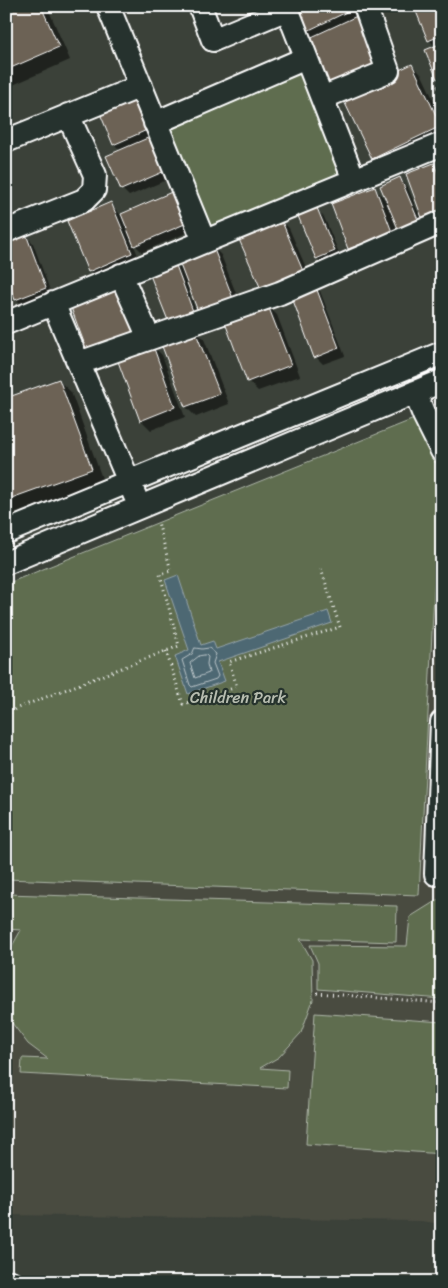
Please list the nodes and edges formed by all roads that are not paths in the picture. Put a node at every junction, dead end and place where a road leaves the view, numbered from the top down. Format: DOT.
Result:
graph roads {
  1 [pos="108,6"];
  2 [pos="200,6"];
  3 [pos="365,6"];
  4 [pos="286,8"];
  5 [pos="306,58"];
  6 [pos="140,86"];
  7 [pos="322,98"];
  8 [pos="68,115"];
  9 [pos="155,123"];
  10 [pos="6,141"];
  11 [pos="442,144"];
  12 [pos="354,180"];
  13 [pos="442,222"];
  14 [pos="6,230"];
  15 [pos="204,242"];
  16 [pos="121,275"];
  17 [pos="53,303"];
  18 [pos="6,322"];
  19 [pos="149,338"];
  20 [pos="442,352"];
  21 [pos="79,363"];
  22 [pos="442,381"];
  23 [pos="415,392"];
  24 [pos="442,451"];
  25 [pos="129,481"];
  26 [pos="140,507"];
  27 [pos="6,532"];
  28 [pos="6,563"];
  29 [pos="442,722"];
  30 [pos="436,874"];
  31 [pos="6,1282"];
  32 [pos="11,1282"];
  1 -- 6 [label="street"];
  2 -- 4 [label="street"];
  3 -- 7 [label="street"];
  4 -- 5 [label="street"];
  5 -- 7 [label="street"];
  5 -- 9 [label="street"];
  6 -- 8 [label="street"];
  6 -- 9 [label="street"];
  7 -- 12 [label="street"];
  8 -- 10 [label="street"];
  8 -- 14 [label="street"];
  9 -- 15 [label="street"];
  11 -- 12 [label="street"];
  12 -- 15 [label="street"];
  13 -- 19 [label="street"];
  15 -- 16 [label="street"];
  16 -- 17 [label="street"];
  16 -- 19 [label="street"];
  17 -- 18 [label="street"];
  17 -- 21 [label="street"];
  19 -- 21 [label="street"];
  20 -- 25 [label="street"];
  21 -- 25 [label="street"];
  22 -- 23 [label="street"];
  23 -- 24 [label="street"];
  23 -- 26 [label="street"];
  25 -- 26 [label="street"];
  25 -- 27 [label="street"];
  26 -- 28 [label="street"];
  29 -- 30 [label="street"];
  31 -- 32 [label="street"];
}
